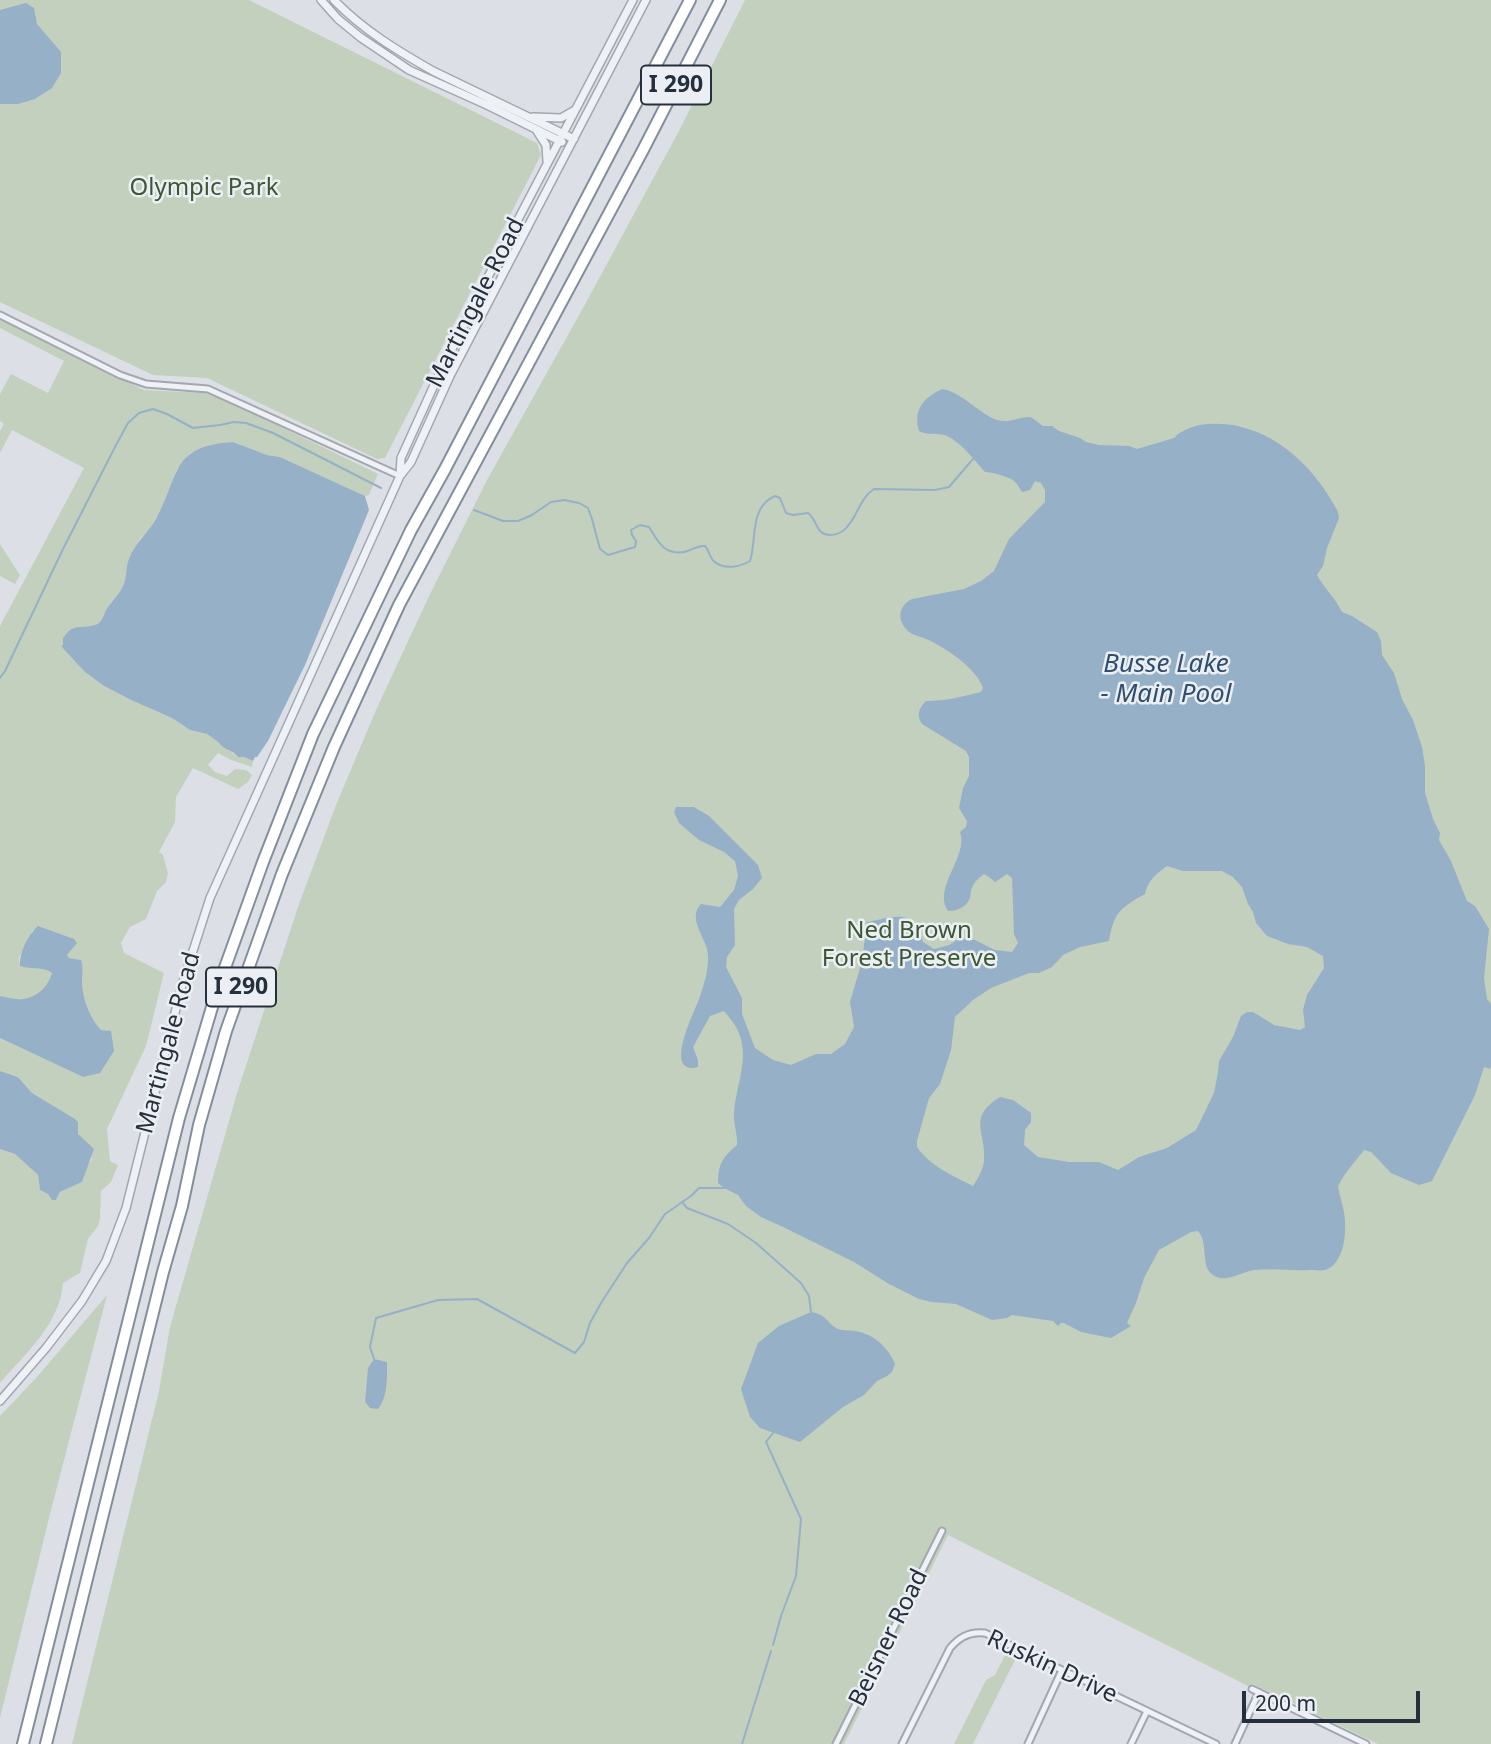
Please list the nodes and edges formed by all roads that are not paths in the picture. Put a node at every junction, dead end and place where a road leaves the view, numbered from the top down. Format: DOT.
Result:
graph roads {
  1 [pos="321,0"];
  2 [pos="334,0"];
  3 [pos="633,0"];
  4 [pos="646,0"];
  5 [pos="690,0"];
  6 [pos="720,0"];
  7 [pos="576,109"];
  8 [pos="526,116"];
  9 [pos="534,128"];
  10 [pos="561,137"];
  11 [pos="572,143"];
  12 [pos="548,163"];
  13 [pos="0,315"];
  14 [pos="400,475"];
  15 [pos="0,1401"];
  16 [pos="942,1531"];
  17 [pos="1062,1670"];
  18 [pos="1147,1712"];
  19 [pos="23,1744"];
  20 [pos="46,1744"];
  21 [pos="836,1744"];
  22 [pos="902,1744"];
  23 [pos="1028,1744"];
  24 [pos="1131,1744"];
  25 [pos="1216,1744"];
  26 [pos="1235,1744"];
  27 [pos="1366,1744"];
  1 -- 9 [label="street"];
  2 -- 8 [label="street"];
  3 -- 7 [label="street, Martingale Road"];
  4 -- 11 [label="street, Martingale Road"];
  5 -- 19 [label="highway, I 290"];
  6 -- 20 [label="highway, I 290"];
  7 -- 8 [label="street"];
  7 -- 10 [label="street, Martingale Road"];
  8 -- 10 [label="street"];
  9 -- 10 [label="street"];
  9 -- 12 [label="street"];
  10 -- 11 [label="street"];
  10 -- 12 [label="street, Martingale Road"];
  11 -- 14 [label="street, Martingale Road"];
  12 -- 14 [label="street, Martingale Road"];
  13 -- 14 [label="street"];
  14 -- 15 [label="street, Martingale Road"];
  16 -- 21 [label="street, Beisner Road"];
  17 -- 18 [label="street, Ruskin Drive"];
  17 -- 22 [label="street, Ruskin Drive"];
  17 -- 23 [label="street"];
  18 -- 24 [label="street"];
  18 -- 25 [label="street, Ruskin Drive"];
  26 -- 27 [label="street"];
}
